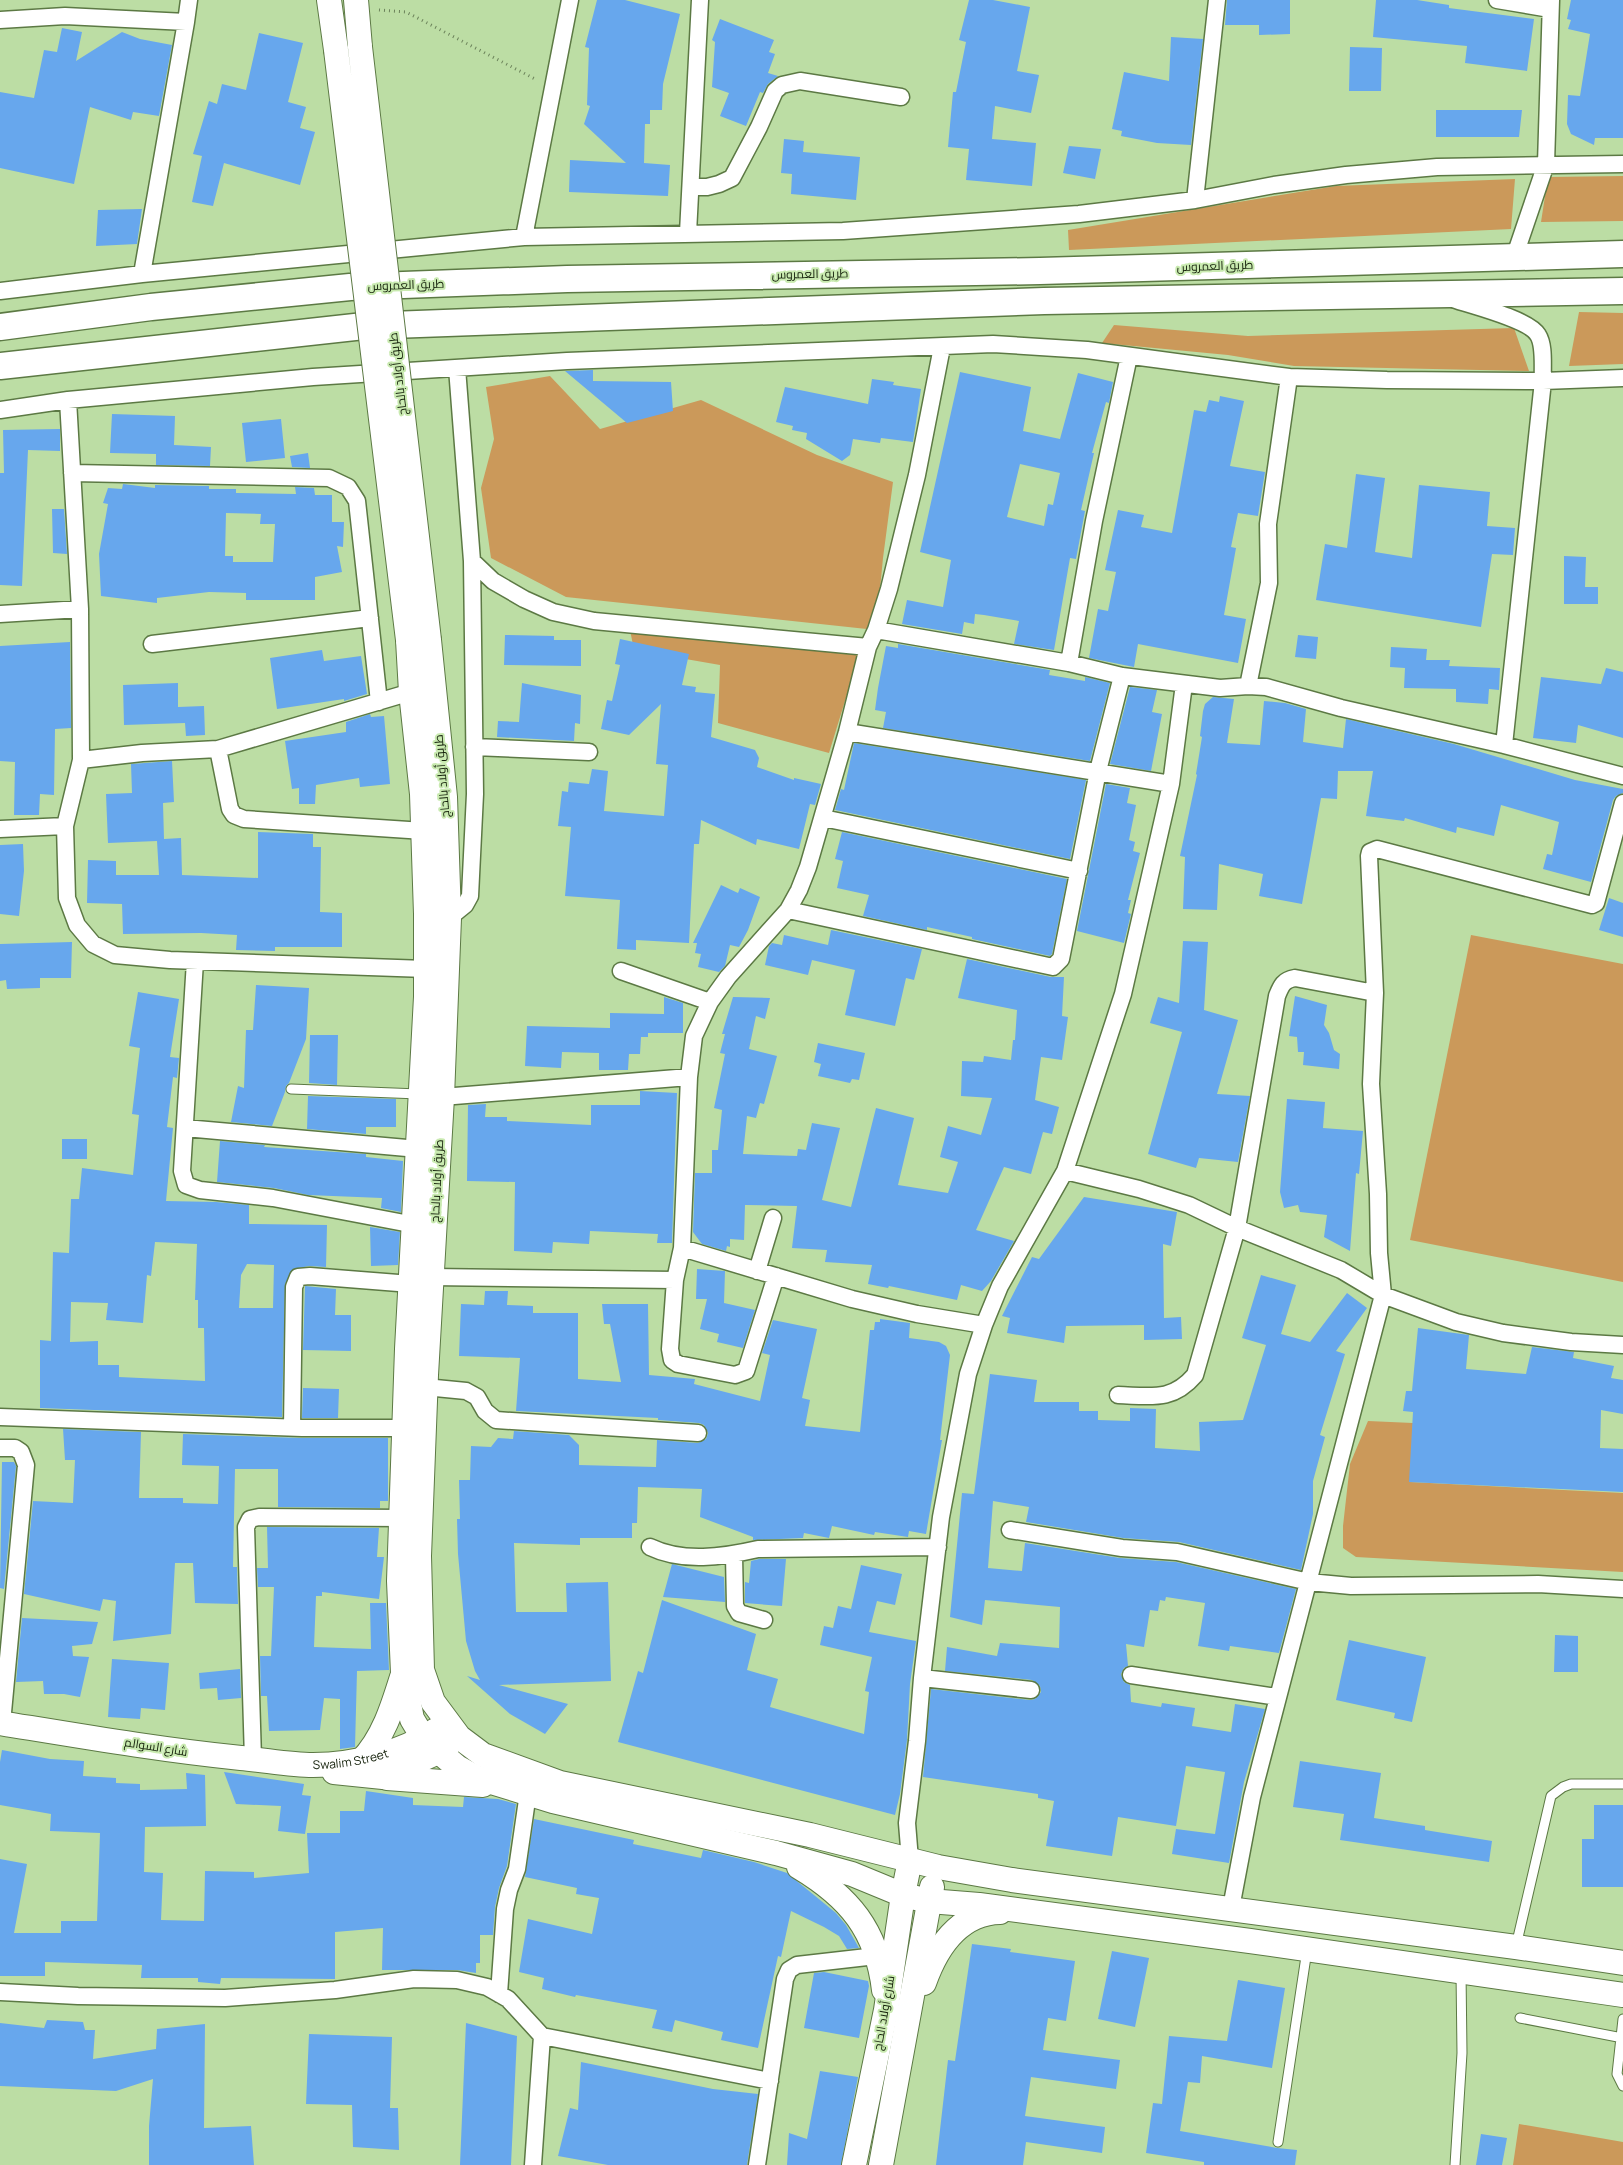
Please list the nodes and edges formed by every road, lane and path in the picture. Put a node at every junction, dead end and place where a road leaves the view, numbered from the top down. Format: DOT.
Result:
graph roads {
  1 [pos="189,0"];
  2 [pos="329,0"];
  3 [pos="570,0"];
  4 [pos="700,0"];
  5 [pos="1218,0"];
  6 [pos="1497,0"];
  7 [pos="356,4"];
  8 [pos="1550,4"];
  9 [pos="0,20"];
  10 [pos="186,22"];
  11 [pos="553,88"];
  12 [pos="901,97"];
  13 [pos="1546,164"];
  14 [pos="1623,164"];
  15 [pos="691,187"];
  16 [pos="1195,200"];
  17 [pos="688,233"];
  18 [pos="524,237"];
  19 [pos="1623,254"];
  20 [pos="1514,258"];
  21 [pos="142,274"];
  22 [pos="1623,291"];
  23 [pos="0,292"];
  24 [pos="1440,295"];
  25 [pos="0,326"];
  26 [pos="942,347"];
  27 [pos="1129,356"];
  28 [pos="0,366"];
  29 [pos="457,368"];
  30 [pos="1289,377"];
  31 [pos="1623,378"];
  32 [pos="1543,381"];
  33 [pos="68,400"];
  34 [pos="0,410"];
  35 [pos="72,473"];
  36 [pos="472,561"];
  37 [pos="80,609"];
  38 [pos="0,614"];
  39 [pos="370,618"];
  40 [pos="876,630"];
  41 [pos="419,640"];
  42 [pos="152,644"];
  43 [pos="868,647"];
  44 [pos="1069,663"];
  45 [pos="1122,676"];
  46 [pos="1184,684"];
  47 [pos="1248,686"];
  48 [pos="411,692"];
  49 [pos="379,702"];
  50 [pos="847,732"];
  51 [pos="1504,745"];
  52 [pos="474,747"];
  53 [pos="218,749"];
  54 [pos="589,752"];
  55 [pos="81,760"];
  56 [pos="1098,771"];
  57 [pos="1623,776"];
  58 [pos="1171,784"];
  59 [pos="1623,803"];
  60 [pos="823,818"];
  61 [pos="65,826"];
  62 [pos="0,829"];
  63 [pos="424,831"];
  64 [pos="1079,870"];
  65 [pos="788,910"];
  66 [pos="449,918"];
  67 [pos="195,960"];
  68 [pos="426,969"];
  69 [pos="621,971"];
  70 [pos="1375,993"];
  71 [pos="710,1002"];
  72 [pos="689,1077"];
  73 [pos="291,1089"];
  74 [pos="431,1095"];
  75 [pos="185,1128"];
  76 [pos="418,1149"];
  77 [pos="1066,1171"];
  78 [pos="773,1218"];
  79 [pos="415,1225"];
  80 [pos="1237,1228"];
  81 [pos="682,1248"];
  82 [pos="757,1271"];
  83 [pos="776,1276"];
  84 [pos="421,1280"];
  85 [pos="675,1280"];
  86 [pos="1383,1294"];
  87 [pos="984,1325"];
  88 [pos="1623,1345"];
  89 [pos="425,1387"];
  90 [pos="1118,1395"];
  91 [pos="0,1416"];
  92 [pos="292,1427"];
  93 [pos="405,1428"];
  94 [pos="698,1433"];
  95 [pos="0,1448"];
  96 [pos="402,1518"];
  97 [pos="1010,1530"];
  98 [pos="650,1547"];
  99 [pos="938,1547"];
  100 [pos="410,1552"];
  101 [pos="734,1555"];
  102 [pos="1308,1582"];
  103 [pos="1623,1589"];
  104 [pos="764,1620"];
  105 [pos="403,1673"];
  106 [pos="1131,1675"];
  107 [pos="922,1678"];
  108 [pos="1030,1690"];
  109 [pos="1277,1698"];
  110 [pos="1,1723"];
  111 [pos="453,1730"];
  112 [pos="431,1745"];
  113 [pos="253,1759"];
  114 [pos="361,1761"];
  115 [pos="313,1765"];
  116 [pos="383,1777"];
  117 [pos="1623,1784"];
  118 [pos="518,1790"];
  119 [pos="776,1853"];
  120 [pos="910,1860"];
  121 [pos="938,1866"];
  122 [pos="903,1895"];
  123 [pos="929,1901"];
  124 [pos="1231,1908"];
  125 [pos="1034,1912"];
  126 [pos="1516,1947"];
  127 [pos="1307,1949"];
  128 [pos="876,1956"];
  129 [pos="1623,1963"];
  130 [pos="1461,1972"];
  131 [pos="0,1992"];
  132 [pos="499,1994"];
  133 [pos="1623,1995"];
  134 [pos="897,2013"];
  135 [pos="1520,2018"];
  136 [pos="1623,2019"];
  137 [pos="542,2036"];
  138 [pos="1622,2038"];
  139 [pos="770,2081"];
  140 [pos="1623,2086"];
  141 [pos="1278,2142"];
  142 [pos="534,2165"];
  143 [pos="757,2165"];
  144 [pos="854,2165"];
  145 [pos="881,2165"];
  146 [pos="1455,2165"];
  1 -- 10 [label="street"];
  2 -- 41 [label="main road, طريق أولاد بالحاج, bridge"];
  3 -- 11 [label="street"];
  4 -- 15 [label="street"];
  5 -- 16 [label="street"];
  6 -- 8 [label="street"];
  7 -- 11 [label="path"];
  7 -- 41 [label="main road, طريق أولاد بالحاج, bridge"];
  8 -- 13 [label="street"];
  9 -- 10 [label="street"];
  10 -- 21 [label="street"];
  11 -- 18 [label="street"];
  12 -- 15 [label="street"];
  13 -- 14 [label="street"];
  13 -- 16 [label="street"];
  13 -- 20 [label="street"];
  15 -- 17 [label="street"];
  16 -- 17 [label="street"];
  17 -- 18 [label="street"];
  18 -- 21 [label="street"];
  19 -- 20 [label="main road, طريق العمروس"];
  20 -- 25 [label="main road, طريق العمروس"];
  21 -- 23 [label="street"];
  22 -- 24 [label="main road"];
  24 -- 28 [label="main road"];
  24 -- 32 [label="street"];
  26 -- 27 [label="street"];
  26 -- 29 [label="street"];
  26 -- 40 [label="street"];
  27 -- 30 [label="street"];
  27 -- 44 [label="street"];
  29 -- 33 [label="street"];
  29 -- 36 [label="street"];
  30 -- 32 [label="street"];
  30 -- 47 [label="street"];
  31 -- 32 [label="street"];
  32 -- 51 [label="street"];
  33 -- 34 [label="street"];
  33 -- 35 [label="street"];
  35 -- 37 [label="street"];
  35 -- 39 [label="street"];
  36 -- 43 [label="street"];
  36 -- 52 [label="street"];
  37 -- 38 [label="street"];
  37 -- 55 [label="street"];
  39 -- 42 [label="street"];
  39 -- 49 [label="street"];
  40 -- 43 [label="street"];
  40 -- 44 [label="street"];
  41 -- 48 [label="main road, طريق أولاد بالحاج"];
  41 -- 66 [label="main road, طريق أولاد بالحاج"];
  43 -- 50 [label="street"];
  44 -- 45 [label="street"];
  45 -- 46 [label="street"];
  45 -- 56 [label="street"];
  46 -- 47 [label="street"];
  46 -- 58 [label="street"];
  47 -- 51 [label="street"];
  48 -- 49 [label="street"];
  48 -- 63 [label="main road, طريق أولاد بالحاج"];
  49 -- 53 [label="street"];
  50 -- 56 [label="street"];
  50 -- 60 [label="street"];
  51 -- 57 [label="street"];
  52 -- 54 [label="street"];
  52 -- 66 [label="street"];
  53 -- 55 [label="street"];
  53 -- 63 [label="street"];
  55 -- 61 [label="street"];
  56 -- 58 [label="street"];
  56 -- 64 [label="street"];
  58 -- 77 [label="street"];
  59 -- 70 [label="street"];
  60 -- 64 [label="street"];
  60 -- 65 [label="street"];
  61 -- 62 [label="street"];
  61 -- 67 [label="street"];
  63 -- 68 [label="main road, طريق أولاد بالحاج"];
  64 -- 65 [label="street"];
  65 -- 71 [label="street"];
  66 -- 74 [label="main road, طريق أولاد بالحاج"];
  67 -- 68 [label="street"];
  67 -- 75 [label="street"];
  68 -- 74 [label="main road, طريق أولاد بالحاج"];
  69 -- 71 [label="street"];
  70 -- 80 [label="street"];
  70 -- 86 [label="street"];
  71 -- 72 [label="street"];
  72 -- 74 [label="street"];
  72 -- 81 [label="street"];
  73 -- 74 [label="lane"];
  74 -- 76 [label="main road, طريق أولاد بالحاج"];
  74 -- 84 [label="main road, طريق أولاد بالحاج"];
  75 -- 76 [label="street"];
  75 -- 79 [label="street"];
  76 -- 79 [label="main road, طريق أولاد بالحاج"];
  77 -- 80 [label="street"];
  77 -- 87 [label="street"];
  78 -- 82 [label="street"];
  79 -- 84 [label="main road, طريق أولاد بالحاج"];
  80 -- 86 [label="street"];
  80 -- 90 [label="street"];
  81 -- 82 [label="street"];
  81 -- 85 [label="street"];
  82 -- 83 [label="street"];
  83 -- 85 [label="street"];
  83 -- 87 [label="street"];
  84 -- 85 [label="street"];
  84 -- 89 [label="main road, طريق أولاد بالحاج"];
  84 -- 92 [label="street"];
  84 -- 93 [label="main road, طريق أولاد بالحاج"];
  86 -- 88 [label="street"];
  86 -- 102 [label="street"];
  87 -- 99 [label="street"];
  89 -- 94 [label="street"];
  89 -- 100 [label="main road, طريق أولاد بالحاج"];
  91 -- 92 [label="street"];
  92 -- 93 [label="street"];
  93 -- 96 [label="main road, طريق أولاد بالحاج"];
  95 -- 110 [label="street"];
  96 -- 100 [label="main road, طريق أولاد بالحاج"];
  96 -- 113 [label="street"];
  97 -- 102 [label="street"];
  98 -- 101 [label="street"];
  99 -- 101 [label="street"];
  99 -- 107 [label="street"];
  100 -- 105 [label="main road"];
  100 -- 111 [label="main road"];
  101 -- 104 [label="street"];
  102 -- 103 [label="street"];
  102 -- 109 [label="street"];
  105 -- 112 [label="main road"];
  105 -- 114 [label="main road"];
  106 -- 109 [label="street"];
  107 -- 108 [label="street"];
  107 -- 120 [label="street"];
  109 -- 124 [label="street"];
  110 -- 113 [label="main road, شارع السوالم"];
  111 -- 112 [label="main road, Swalim Street"];
  111 -- 120 [label="main road"];
  112 -- 114 [label="main road, Swalim Street"];
  112 -- 116 [label="main road, Swalim Street"];
  112 -- 118 [label="main road"];
  113 -- 115 [label="main road, شارع السوالم"];
  114 -- 115 [label="main road, Swalim Street"];
  115 -- 116 [label="main road, Swalim Street"];
  116 -- 118 [label="main road"];
  117 -- 126 [label="lane"];
  118 -- 119 [label="main road"];
  118 -- 132 [label="street"];
  119 -- 122 [label="main road"];
  119 -- 128 [label="main road"];
  120 -- 121 [label="main road"];
  120 -- 122 [label="main road, شارع أولاد الحاج"];
  121 -- 123 [label="main road, شارع أولاد الحاج"];
  121 -- 124 [label="main road"];
  122 -- 123 [label="main road"];
  122 -- 134 [label="main road, شارع أولاد الحاج"];
  123 -- 125 [label="main road"];
  123 -- 134 [label="main road, شارع أولاد الحاج"];
  124 -- 126 [label="main road"];
  125 -- 127 [label="main road"];
  125 -- 134 [label="main road"];
  126 -- 129 [label="main road"];
  127 -- 130 [label="main road"];
  127 -- 141 [label="lane"];
  128 -- 134 [label="main road"];
  128 -- 139 [label="street"];
  130 -- 133 [label="main road"];
  130 -- 146 [label="lane"];
  131 -- 132 [label="street"];
  132 -- 137 [label="street"];
  134 -- 144 [label="main road, شارع أولاد الحاج"];
  134 -- 145 [label="main road, شارع أولاد الحاج"];
  135 -- 138 [label="lane"];
  136 -- 138 [label="lane"];
  137 -- 139 [label="street"];
  137 -- 142 [label="street"];
  138 -- 140 [label="lane"];
  139 -- 143 [label="street"];
}
